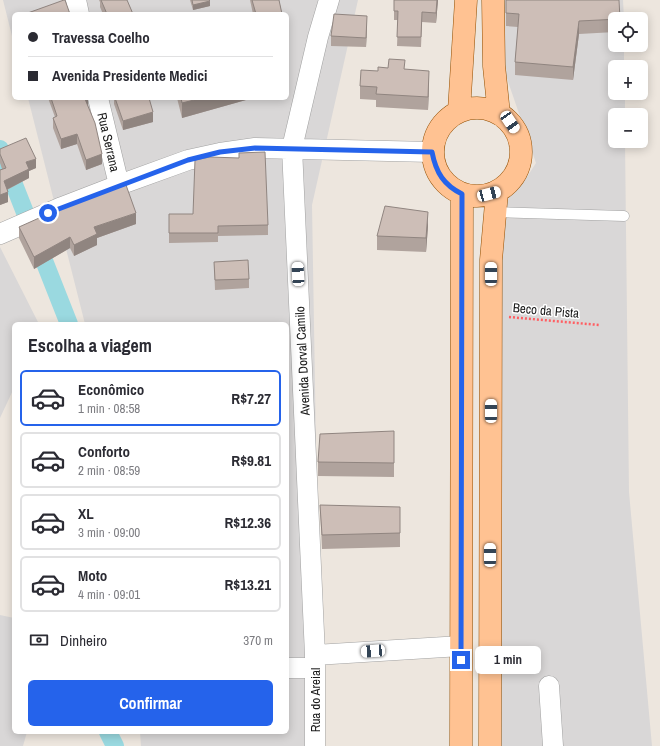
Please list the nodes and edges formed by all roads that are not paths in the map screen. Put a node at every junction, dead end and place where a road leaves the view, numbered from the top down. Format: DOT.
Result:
graph roads {
  1 [pos="76,0"];
  2 [pos="329,0"];
  3 [pos="466,0"];
  4 [pos="493,0"];
  5 [pos="79,12"];
  6 [pos="98,100"];
  7 [pos="459,111"];
  8 [pos="499,114"];
  9 [pos="292,148"];
  10 [pos="432,152"];
  11 [pos="119,185"];
  12 [pos="462,194"];
  13 [pos="496,202"];
  14 [pos="624,216"];
  15 [pos="0,234"];
  16 [pos="461,646"];
  17 [pos="314,661"];
  18 [pos="289,667"];
  19 [pos="549,686"];
  20 [pos="315,746"];
  21 [pos="461,746"];
  22 [pos="490,746"];
  23 [pos="553,746"];
  1 -- 5 [label="street"];
  2 -- 9 [label="street, Avenida Dorval Camilo"];
  3 -- 7 [label="main road"];
  4 -- 8 [label="main road"];
  6 -- 11 [label="street, Rua Serrana"];
  7 -- 8 [label="main road"];
  7 -- 10 [label="main road"];
  8 -- 13 [label="main road"];
  9 -- 10 [label="street"];
  9 -- 11 [label="street"];
  9 -- 17 [label="street, Avenida Dorval Camilo"];
  10 -- 12 [label="main road"];
  11 -- 15 [label="street"];
  12 -- 13 [label="main road"];
  12 -- 16 [label="main road"];
  13 -- 14 [label="lane"];
  13 -- 22 [label="main road"];
  16 -- 17 [label="street"];
  16 -- 21 [label="main road"];
  17 -- 18 [label="street"];
  17 -- 20 [label="street, Rua do Areial"];
  19 -- 23 [label="street"];
}
